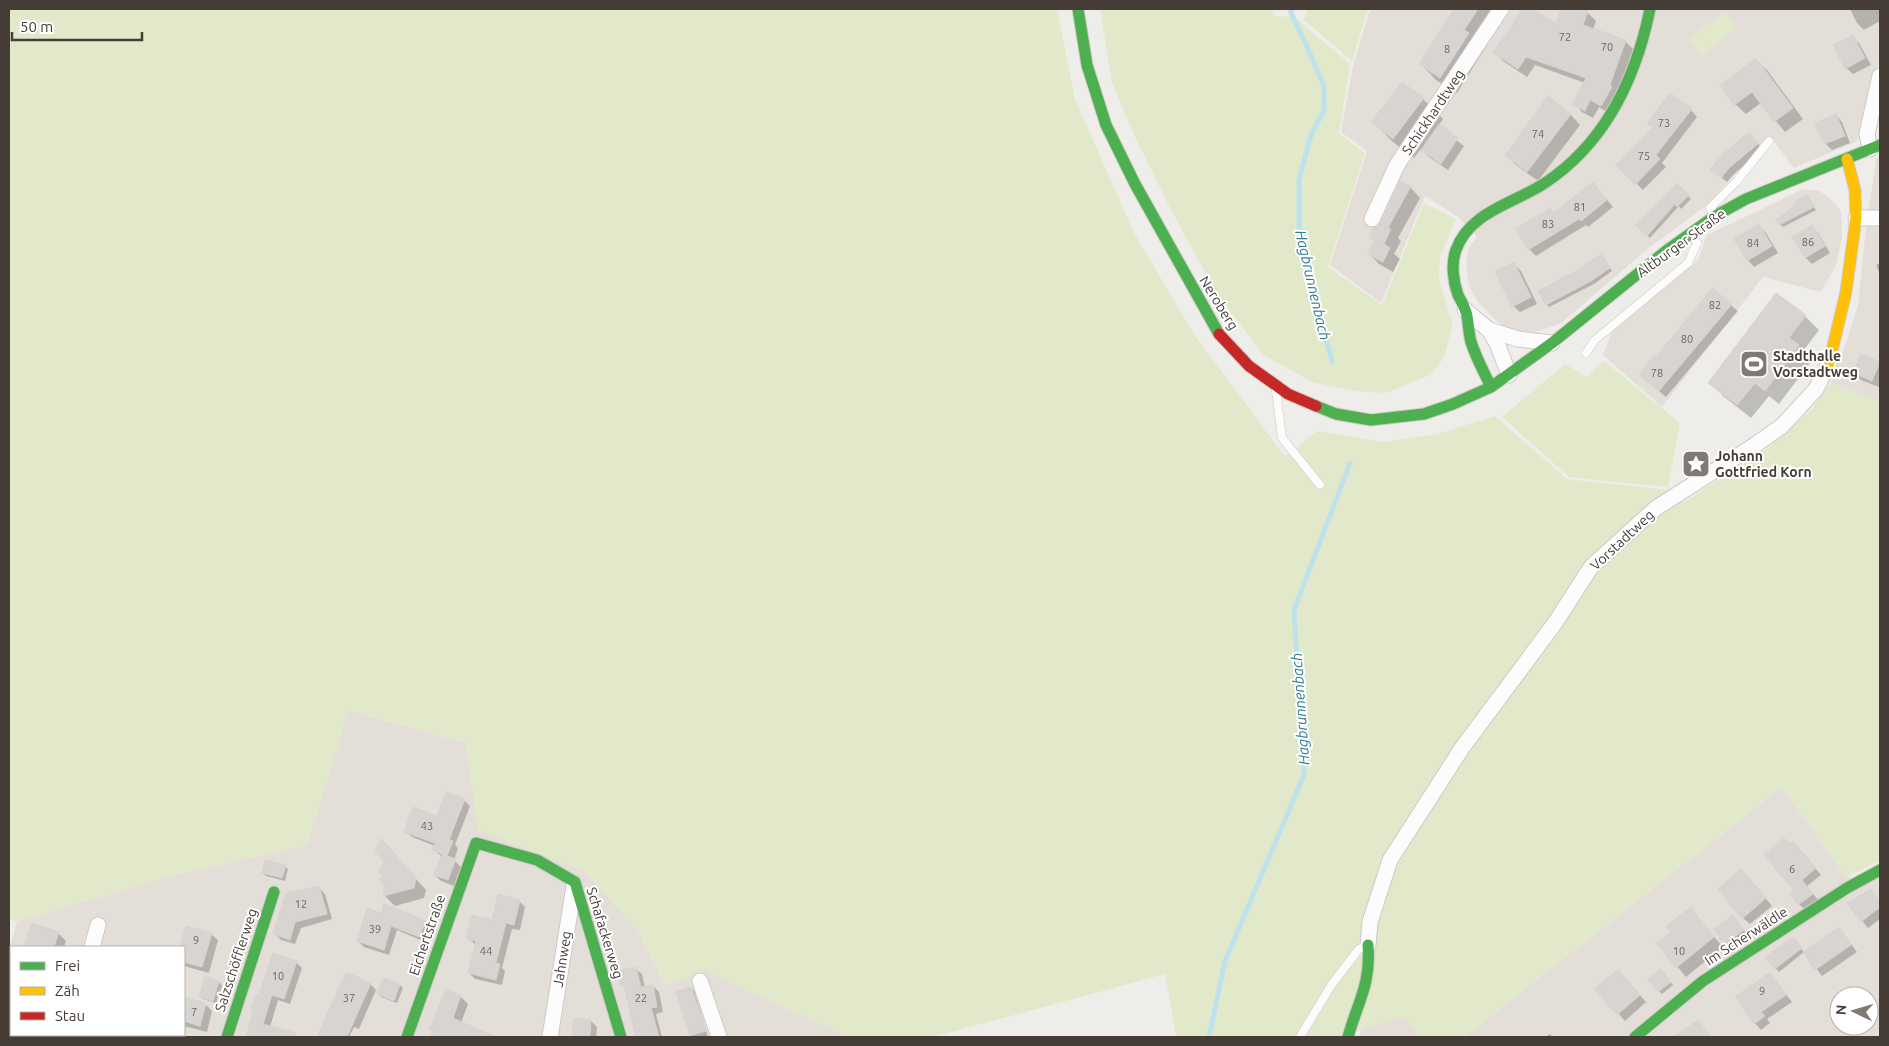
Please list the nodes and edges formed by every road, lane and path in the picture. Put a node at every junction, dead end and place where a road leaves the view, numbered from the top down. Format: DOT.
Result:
graph roads {
  1 [pos="1078,9"];
  2 [pos="1501,9"];
  3 [pos="1650,9"];
  4 [pos="1880,76"];
  5 [pos="1770,141"];
  6 [pos="1875,147"];
  7 [pos="1847,159"];
  8 [pos="1715,216"];
  9 [pos="1856,218"];
  10 [pos="1880,218"];
  11 [pos="1372,219"];
  12 [pos="1692,232"];
  13 [pos="1465,310"];
  14 [pos="1489,330"];
  15 [pos="1552,343"];
  16 [pos="1586,353"];
  17 [pos="1829,363"];
  18 [pos="1509,375"];
  19 [pos="1275,384"];
  20 [pos="1491,387"];
  21 [pos="1320,485"];
  22 [pos="476,843"];
  23 [pos="1880,870"];
  24 [pos="574,882"];
  25 [pos="274,892"];
  26 [pos="98,925"];
  27 [pos="1368,945"];
  28 [pos="92,946"];
  29 [pos="700,981"];
  30 [pos="227,1037"];
  31 [pos="407,1037"];
  32 [pos="550,1037"];
  33 [pos="620,1037"];
  34 [pos="719,1037"];
  35 [pos="1300,1037"];
  36 [pos="1348,1037"];
  37 [pos="1635,1037"];
  1 -- 19 [label="street, Neroberg"];
  2 -- 11 [label="street, Schickhardtweg"];
  3 -- 13 [label="street"];
  4 -- 6 [label="street"];
  5 -- 8 [label="lane"];
  6 -- 7 [label="street, Altburger Straße"];
  7 -- 8 [label="street, Altburger Straße"];
  7 -- 9 [label="street, Vorstadtweg"];
  8 -- 12 [label="street, Altburger Straße"];
  9 -- 10 [label="street"];
  9 -- 17 [label="street, Vorstadtweg"];
  12 -- 15 [label="street, Altburger Straße"];
  12 -- 16 [label="lane"];
  13 -- 14 [label="street"];
  13 -- 20 [label="street"];
  14 -- 15 [label="street"];
  14 -- 18 [label="street"];
  15 -- 18 [label="street, Altburger Straße"];
  17 -- 27 [label="street, Vorstadtweg"];
  18 -- 20 [label="street, Altburger Straße"];
  19 -- 20 [label="street, Neroberg"];
  19 -- 21 [label="lane"];
  22 -- 24 [label="street, Schafackerweg"];
  22 -- 31 [label="street, Eichertstraße"];
  23 -- 37 [label="street, Im Scherwäldle"];
  24 -- 32 [label="street, Jahnweg"];
  24 -- 33 [label="street, Schafackerweg"];
  25 -- 30 [label="street, Salzschöfflerweg"];
  26 -- 28 [label="street"];
  27 -- 35 [label="lane"];
  27 -- 36 [label="street"];
  29 -- 34 [label="street"];
}
